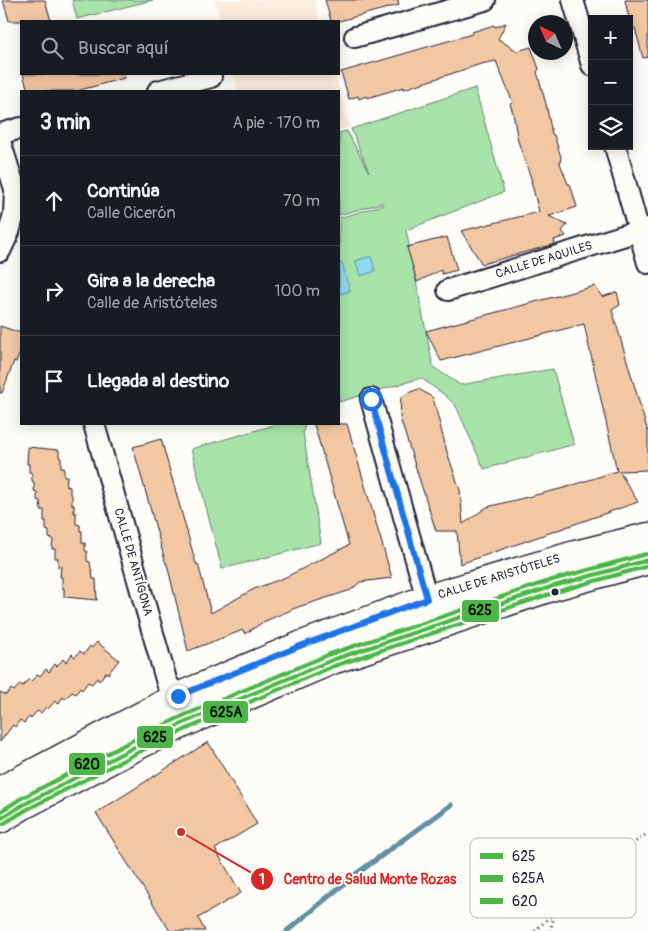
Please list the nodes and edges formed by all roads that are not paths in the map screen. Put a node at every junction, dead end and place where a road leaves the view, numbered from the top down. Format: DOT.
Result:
graph roads {
  1 [pos="484,0"];
  2 [pos="573,0"];
  3 [pos="355,37"];
  4 [pos="591,60"];
  5 [pos="211,77"];
  6 [pos="162,90"];
  7 [pos="20,128"];
  8 [pos="0,134"];
  9 [pos="0,141"];
  10 [pos="616,150"];
  11 [pos="18,215"];
  12 [pos="644,229"];
  13 [pos="0,251"];
  14 [pos="648,263"];
  15 [pos="448,290"];
  16 [pos="371,399"];
  17 [pos="94,425"];
  18 [pos="648,537"];
  19 [pos="648,560"];
  20 [pos="427,599"];
  21 [pos="178,696"];
  22 [pos="0,791"];
  23 [pos="0,819"];
  1 -- 3 [label="street"];
  2 -- 4 [label="street"];
  5 -- 6 [label="street"];
  7 -- 8 [label="street"];
  9 -- 11 [label="street"];
  10 -- 12 [label="street"];
  11 -- 13 [label="street"];
  12 -- 14 [label="street"];
  12 -- 15 [label="street, CALLE DE AQUILES"];
  16 -- 20 [label="street"];
  17 -- 21 [label="street, CALLE DE ANTÍGONA"];
  18 -- 20 [label="main road, CALLE DE ARISTÓTELES"];
  19 -- 23 [label="main road, CALLE DE ARISTÓTELES"];
  20 -- 21 [label="main road, CALLE DE ARISTÓTELES"];
  21 -- 22 [label="main road, CALLE DE ARISTÓTELES"];
}
